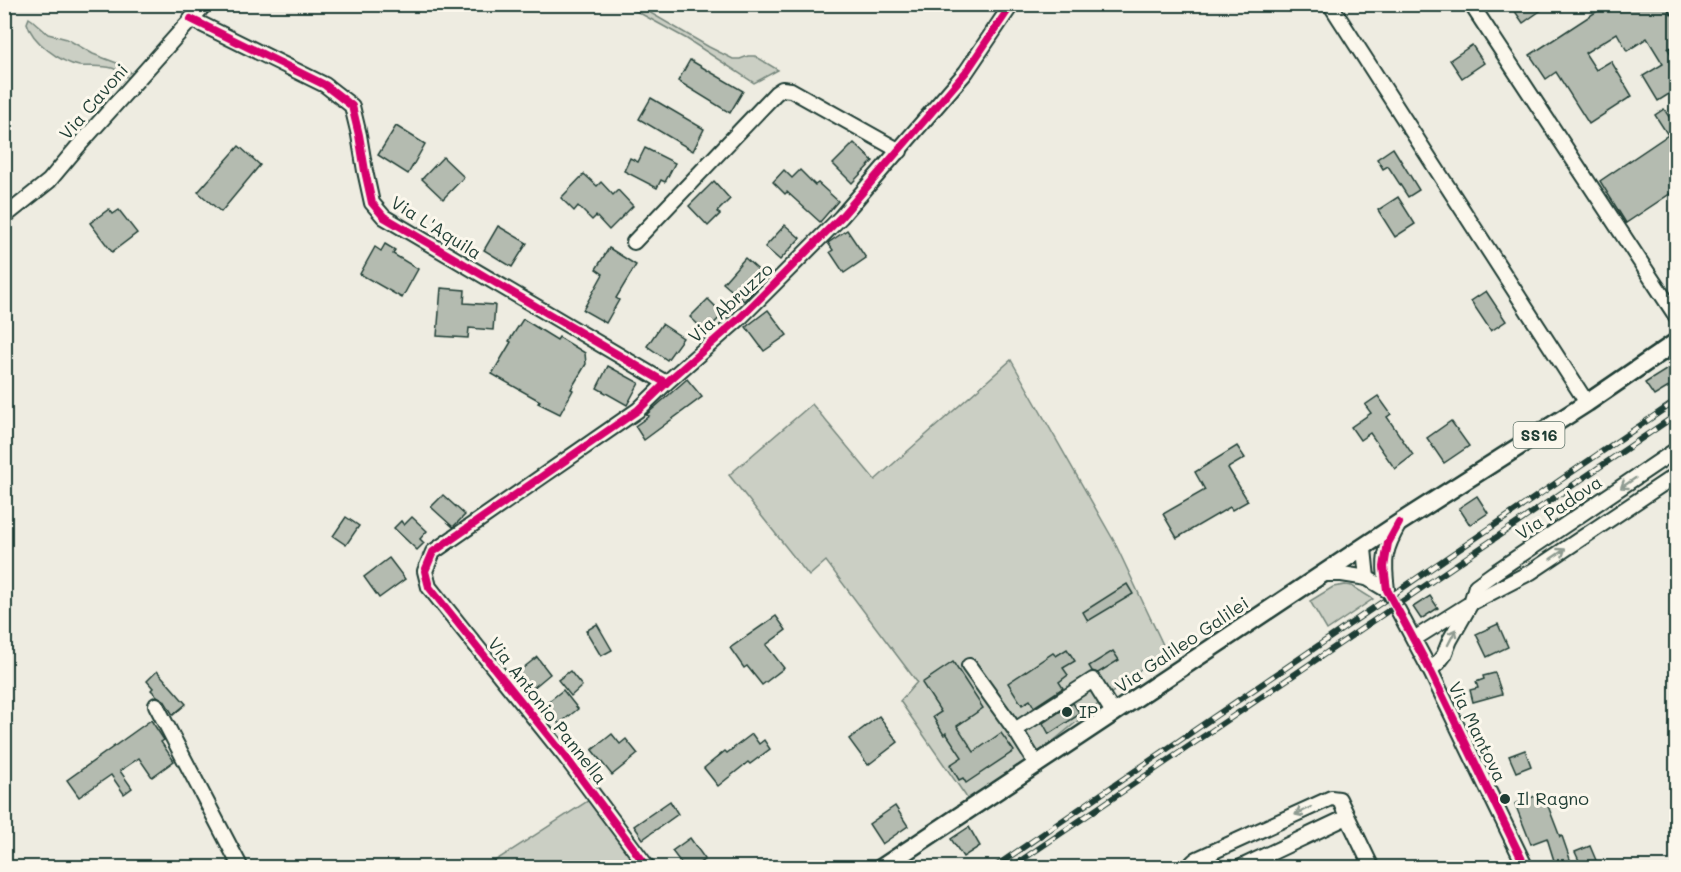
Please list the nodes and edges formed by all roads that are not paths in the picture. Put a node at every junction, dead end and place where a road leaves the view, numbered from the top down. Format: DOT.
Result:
graph roads {
  1 [pos="205,4"];
  2 [pos="1012,4"];
  3 [pos="1330,4"];
  4 [pos="1472,4"];
  5 [pos="191,19"];
  6 [pos="900,151"];
  7 [pos="4,217"];
  8 [pos="634,242"];
  9 [pos="1677,316"];
  10 [pos="1677,342"];
  11 [pos="666,383"];
  12 [pos="1587,403"];
  13 [pos="1677,450"];
  14 [pos="1677,475"];
  15 [pos="1400,523"];
  16 [pos="1364,549"];
  17 [pos="1522,554"];
  18 [pos="1384,567"];
  19 [pos="424,571"];
  20 [pos="1531,572"];
  21 [pos="1324,574"];
  22 [pos="1367,578"];
  23 [pos="1471,603"];
  24 [pos="1398,610"];
  25 [pos="1414,639"];
  26 [pos="969,666"];
  27 [pos="1430,670"];
  28 [pos="156,705"];
  29 [pos="1114,714"];
  30 [pos="1015,730"];
  31 [pos="1037,765"];
  32 [pos="1347,817"];
  33 [pos="1193,863"];
  34 [pos="241,867"];
  35 [pos="648,867"];
  36 [pos="881,867"];
  37 [pos="1216,867"];
  38 [pos="1239,867"];
  39 [pos="1372,867"];
  40 [pos="1526,867"];
  1 -- 5 [label="street, Via Cavoni"];
  2 -- 6 [label="street, Via Abruzzo"];
  3 -- 12 [label="street"];
  4 -- 9 [label="street"];
  5 -- 7 [label="street, Via Cavoni"];
  5 -- 11 [label="street, Via L'Aquila"];
  6 -- 8 [label="street"];
  6 -- 11 [label="street, Via Abruzzo"];
  10 -- 12 [label="main road, SS16"];
  11 -- 19 [label="street, Via Abruzzo"];
  12 -- 15 [label="main road, SS16"];
  13 -- 17 [label="street, Via Padova, one-way"];
  20 -- 14 [label="street, one-way"];
  15 -- 16 [label="main road, SS16"];
  15 -- 18 [label="street"];
  16 -- 18 [label="street"];
  16 -- 21 [label="main road, SS16"];
  16 -- 22 [label="street"];
  17 -- 20 [label="street"];
  17 -- 23 [label="street, Via Padova"];
  18 -- 22 [label="street"];
  19 -- 35 [label="street, Via Antonio Pannella"];
  20 -- 23 [label="street"];
  21 -- 22 [label="street"];
  21 -- 29 [label="main road, Via Galileo Galilei / SS16"];
  23 -- 25 [label="street, Via Padova"];
  27 -- 23 [label="street, Via Padova, one-way"];
  24 -- 25 [label="street, Via Mantova"];
  25 -- 27 [label="street, Via Mantova"];
  26 -- 30 [label="street"];
  27 -- 40 [label="street, Via Mantova"];
  28 -- 34 [label="street"];
  29 -- 30 [label="street"];
  29 -- 31 [label="main road, Via Galileo Galilei / SS16"];
  30 -- 31 [label="street"];
  31 -- 36 [label="main road, Via Galileo Galilei / SS16"];
  32 -- 33 [label="street, one-way"];
  32 -- 38 [label="street"];
  32 -- 39 [label="street"];
  33 -- 37 [label="street"];
}
